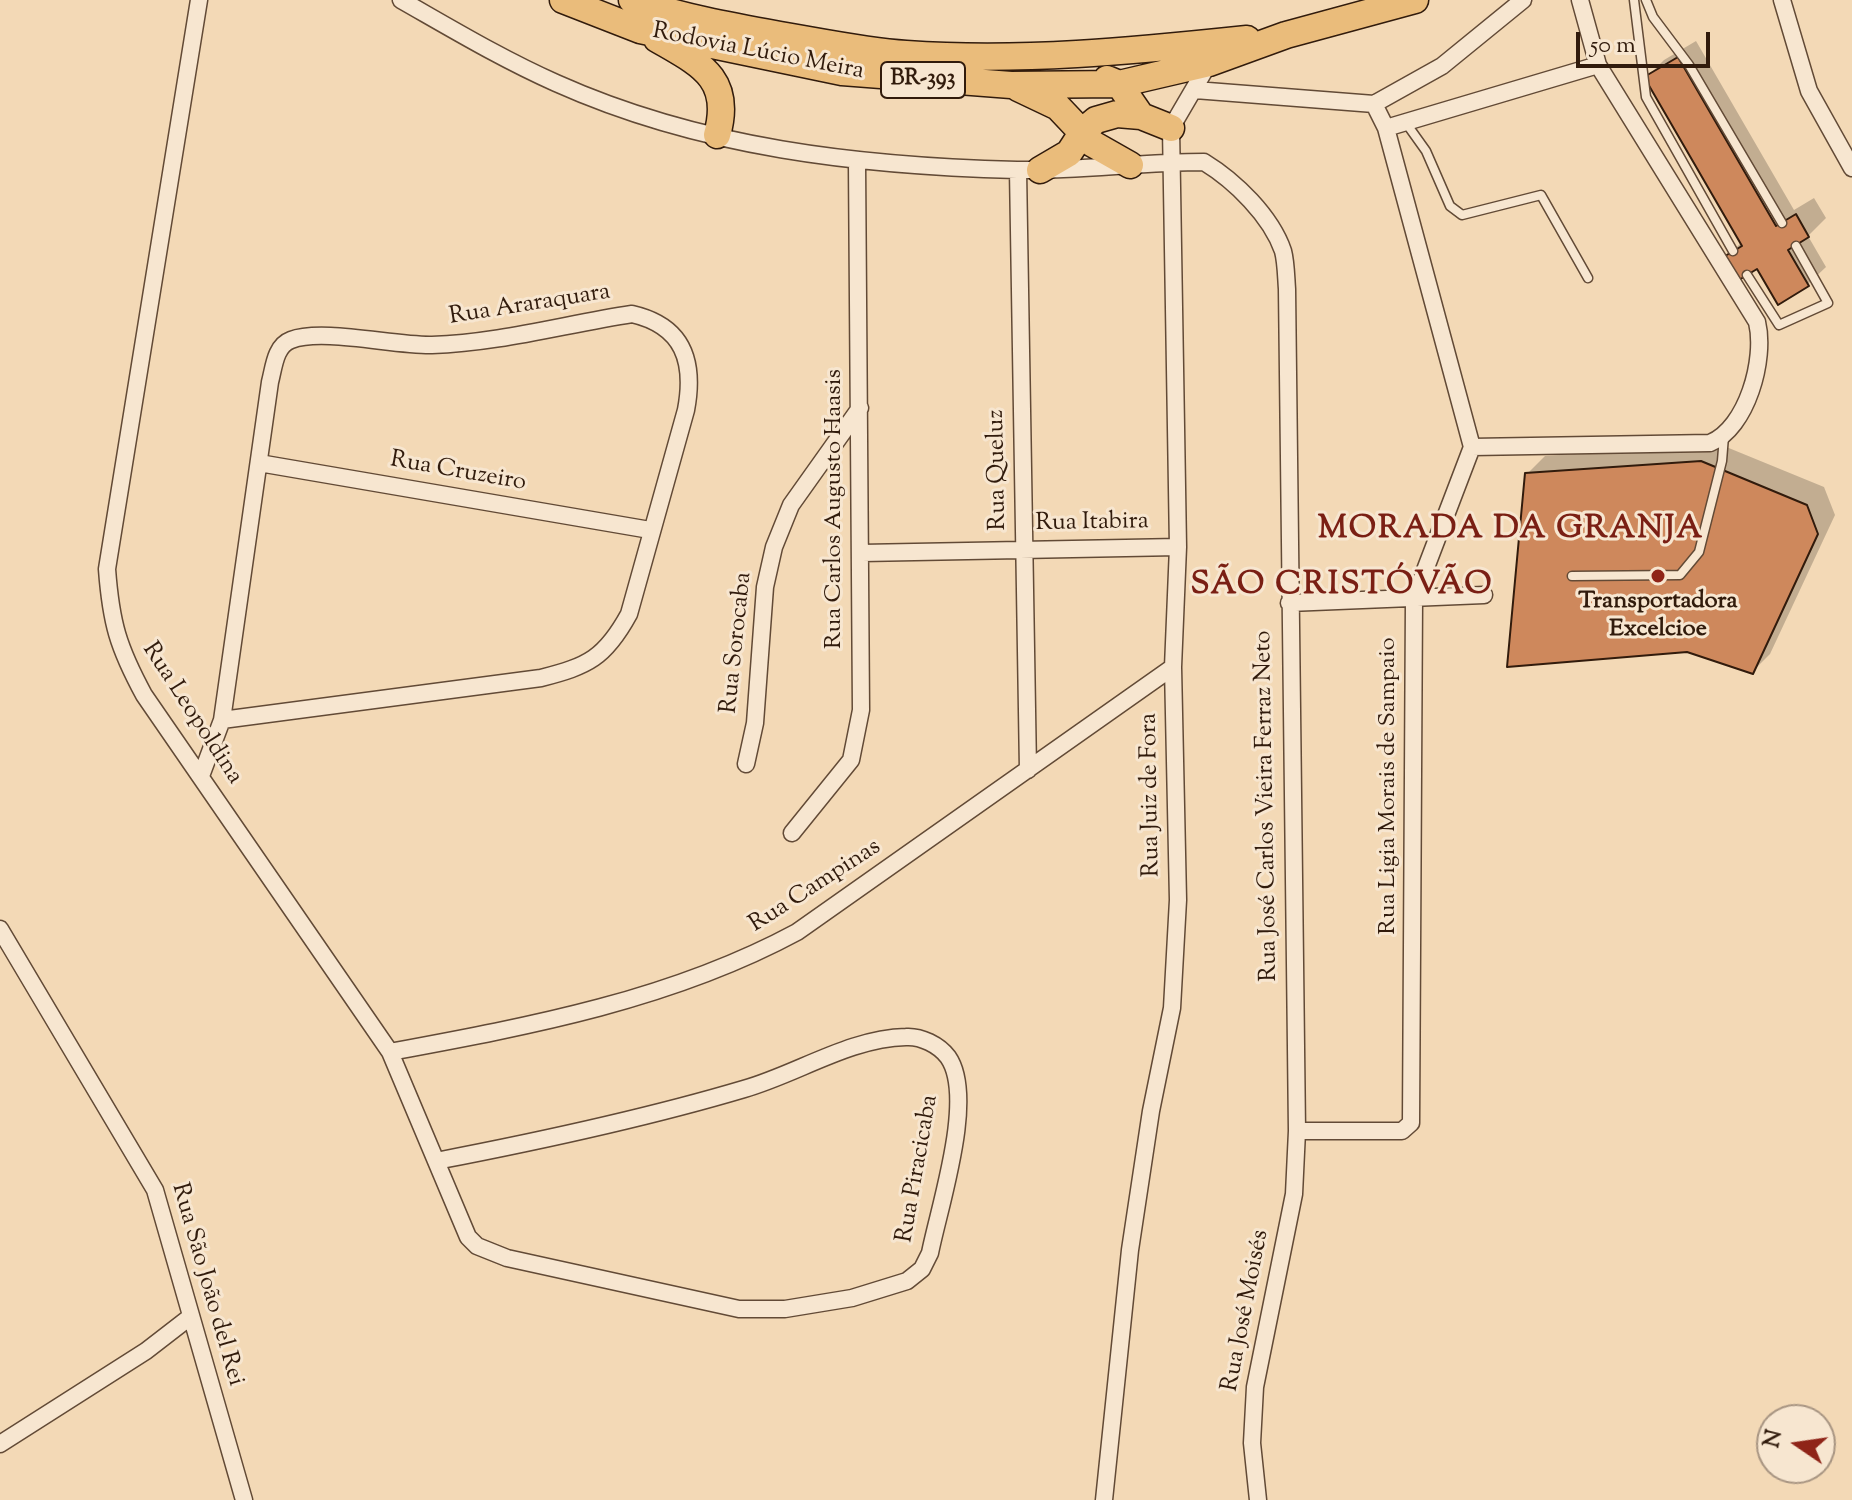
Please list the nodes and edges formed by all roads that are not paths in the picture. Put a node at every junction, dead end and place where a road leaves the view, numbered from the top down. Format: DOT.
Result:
graph roads {
  1 [pos="199,0"];
  2 [pos="401,0"];
  3 [pos="563,0"];
  4 [pos="632,0"];
  5 [pos="1415,0"];
  6 [pos="1523,0"];
  7 [pos="1580,0"];
  8 [pos="1634,0"];
  9 [pos="1646,0"];
  10 [pos="1782,0"];
  11 [pos="640,30"];
  12 [pos="1286,35"];
  13 [pos="905,54"];
  14 [pos="1209,63"];
  15 [pos="1598,65"];
  16 [pos="1119,84"];
  17 [pos="1011,85"];
  18 [pos="1195,90"];
  19 [pos="1374,104"];
  20 [pos="1141,116"];
  21 [pos="1406,122"];
  22 [pos="1171,128"];
  23 [pos="1386,128"];
  24 [pos="1084,130"];
  25 [pos="717,135"];
  26 [pos="857,163"];
  27 [pos="1171,163"];
  28 [pos="1130,165"];
  29 [pos="1852,168"];
  30 [pos="1029,170"];
  31 [pos="1782,223"];
  32 [pos="1796,246"];
  33 [pos="1733,251"];
  34 [pos="1747,275"];
  35 [pos="1588,278"];
  36 [pos="860,408"];
  37 [pos="1724,436"];
  38 [pos="1472,447"];
  39 [pos="259,463"];
  40 [pos="650,530"];
  41 [pos="1178,547"];
  42 [pos="1024,549"];
  43 [pos="862,553"];
  44 [pos="1572,576"];
  45 [pos="1484,595"];
  46 [pos="1414,599"];
  47 [pos="1289,603"];
  48 [pos="1173,667"];
  49 [pos="222,720"];
  50 [pos="746,764"];
  51 [pos="1028,770"];
  52 [pos="201,776"];
  53 [pos="792,833"];
  54 [pos="0,929"];
  55 [pos="390,1052"];
  56 [pos="1297,1131"];
  57 [pos="436,1161"];
  58 [pos="190,1317"];
  59 [pos="0,1444"];
  60 [pos="244,1500"];
  61 [pos="1104,1500"];
  62 [pos="1258,1500"];
  1 -- 52 [label="street, Rua Leopoldina"];
  2 -- 25 [label="street, Rua José Carlos Vieira Ferraz Neto"];
  3 -- 11 [label="main road, Rodovia Lúcio Meira / BR-393"];
  4 -- 13 [label="main road, Rodovia Lúcio Meira / BR-393"];
  5 -- 12 [label="main road, Rodovia Lúcio Meira / BR-393"];
  6 -- 19 [label="street"];
  7 -- 15 [label="street"];
  8 -- 33 [label="lane"];
  9 -- 31 [label="lane"];
  10 -- 29 [label="street"];
  11 -- 17 [label="main road, Rodovia Lúcio Meira / BR-393"];
  11 -- 25 [label="main road"];
  12 -- 13 [label="main road, Rodovia Lúcio Meira / BR-393"];
  12 -- 14 [label="main road, Rodovia Lúcio Meira / BR-393"];
  13 -- 16 [label="main road"];
  14 -- 16 [label="main road, Rodovia Lúcio Meira / BR-393"];
  14 -- 18 [label="street"];
  15 -- 21 [label="street"];
  15 -- 37 [label="street"];
  16 -- 17 [label="main road, Rodovia Lúcio Meira / BR-393"];
  16 -- 20 [label="main road"];
  17 -- 24 [label="main road"];
  18 -- 19 [label="street"];
  18 -- 22 [label="street"];
  19 -- 23 [label="street"];
  20 -- 22 [label="main road"];
  20 -- 24 [label="main road"];
  21 -- 23 [label="street"];
  21 -- 35 [label="lane"];
  22 -- 27 [label="street, Rua Juiz de Fora"];
  23 -- 38 [label="street"];
  24 -- 28 [label="main road"];
  24 -- 30 [label="main road"];
  25 -- 26 [label="street, Rua José Carlos Vieira Ferraz Neto"];
  26 -- 30 [label="street, Rua José Carlos Vieira Ferraz Neto"];
  26 -- 36 [label="street, Rua Carlos Augusto Haasis"];
  27 -- 28 [label="street, Rua José Carlos Vieira Ferraz Neto"];
  27 -- 41 [label="street, Rua Juiz de Fora"];
  27 -- 47 [label="street, Rua José Carlos Vieira Ferraz Neto"];
  28 -- 30 [label="street, Rua José Carlos Vieira Ferraz Neto"];
  30 -- 42 [label="street, Rua Queluz"];
  32 -- 34 [label="lane"];
  36 -- 43 [label="street, Rua Carlos Augusto Haasis"];
  36 -- 50 [label="street, Rua Sorocaba"];
  37 -- 38 [label="street"];
  37 -- 44 [label="lane"];
  38 -- 46 [label="street, Rua Ligia Morais de Sampaio"];
  39 -- 40 [label="street, Rua Cruzeiro"];
  39 -- 40 [label="street, Rua Araraquara"];
  39 -- 49 [label="street, Rua Araraquara"];
  40 -- 49 [label="street, Rua Araraquara"];
  41 -- 42 [label="street, Rua Itabira"];
  41 -- 48 [label="street, Rua Juiz de Fora"];
  42 -- 43 [label="street, Rua Itabira"];
  42 -- 51 [label="street, Rua Queluz"];
  43 -- 53 [label="street, Rua Carlos Augusto Haasis"];
  45 -- 46 [label="street"];
  46 -- 47 [label="street"];
  46 -- 56 [label="street, Rua Ligia Morais de Sampaio"];
  47 -- 56 [label="street, Rua José Carlos Vieira Ferraz Neto"];
  48 -- 51 [label="street, Rua Campinas"];
  48 -- 61 [label="street, Rua Juiz de Fora"];
  49 -- 52 [label="street, Rua Araraquara"];
  51 -- 55 [label="street, Rua Campinas"];
  52 -- 55 [label="street, Rua Leopoldina"];
  54 -- 58 [label="street, Rua São João del Rei"];
  55 -- 57 [label="street, Rua Leopoldina"];
  56 -- 62 [label="street, Rua José Moisés"];
  57 -- 57 [label="street, Rua Piracicaba"];
  58 -- 59 [label="street"];
  58 -- 60 [label="street, Rua São João del Rei"];
}
